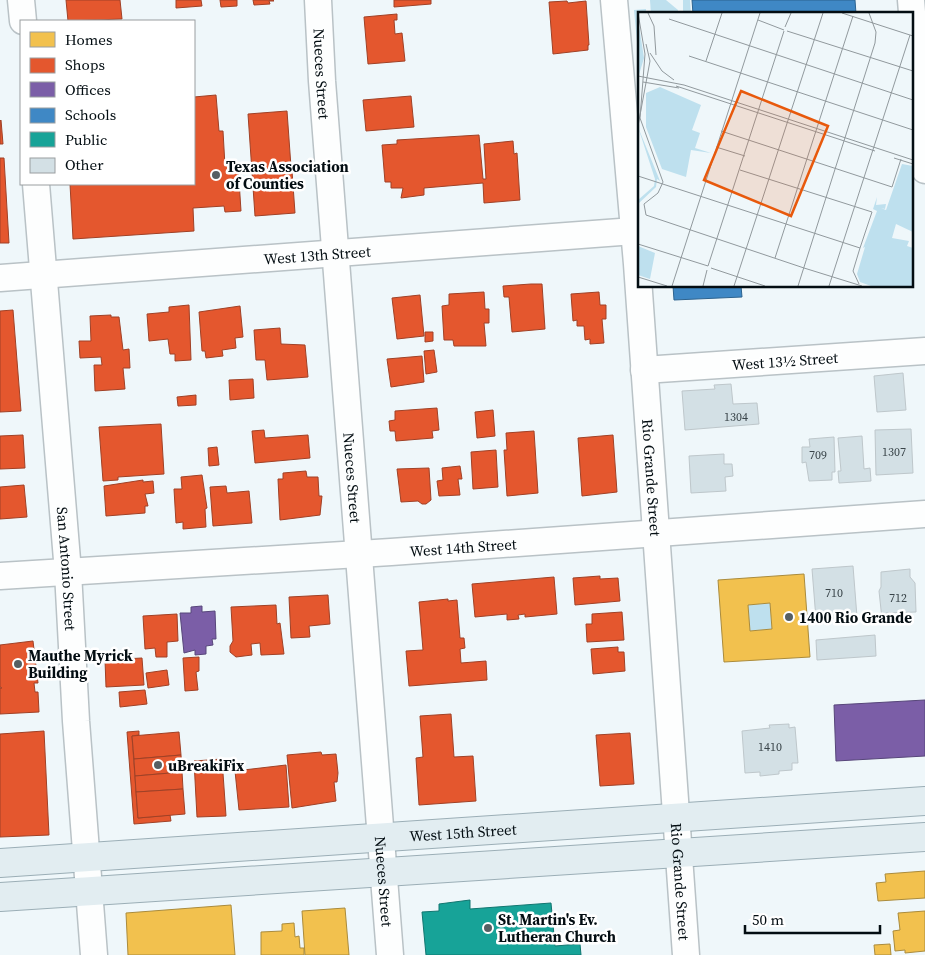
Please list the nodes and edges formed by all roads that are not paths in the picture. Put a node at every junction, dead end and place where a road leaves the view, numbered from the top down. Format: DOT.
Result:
graph roads {
  1 [pos="21,0"];
  2 [pos="318,0"];
  3 [pos="614,0"];
  4 [pos="912,12"];
  5 [pos="23,20"];
  6 [pos="925,170"];
  7 [pos="36,185"];
  8 [pos="634,231"];
  9 [pos="336,253"];
  10 [pos="42,275"];
  11 [pos="0,278"];
  12 [pos="638,287"];
  13 [pos="638,288"];
  14 [pos="925,351"];
  15 [pos="644,370"];
  16 [pos="925,514"];
  17 [pos="656,534"];
  18 [pos="360,554"];
  19 [pos="68,572"];
  20 [pos="0,576"];
  21 [pos="925,800"];
  22 [pos="677,816"];
  23 [pos="382,837"];
  24 [pos="925,837"];
  25 [pos="680,853"];
  26 [pos="86,857"];
  27 [pos="0,863"];
  28 [pos="384,872"];
  29 [pos="89,891"];
  30 [pos="0,897"];
  31 [pos="94,955"];
  32 [pos="390,955"];
  33 [pos="686,955"];
  1 -- 5 [label="street"];
  2 -- 9 [label="street, Nueces Street"];
  3 -- 8 [label="street, Rio Grande Street"];
  4 -- 6 [label="street"];
  7 -- 10 [label="street, San Antonio Street"];
  8 -- 9 [label="street, West 13th Street"];
  8 -- 12 [label="street, Rio Grande Street"];
  9 -- 10 [label="street, West 13th Street"];
  9 -- 18 [label="street, Nueces Street"];
  10 -- 11 [label="street, West 13th Street"];
  10 -- 19 [label="street, San Antonio Street"];
  13 -- 15 [label="street, Rio Grande Street"];
  14 -- 15 [label="street, West 13½ Street"];
  15 -- 17 [label="street, Rio Grande Street"];
  16 -- 17 [label="street, West 14th Street"];
  17 -- 18 [label="street, West 14th Street"];
  17 -- 22 [label="street, Rio Grande Street"];
  18 -- 19 [label="street, West 14th Street"];
  18 -- 23 [label="street, Nueces Street"];
  19 -- 20 [label="street, West 14th Street"];
  19 -- 26 [label="street, San Antonio Street"];
  21 -- 22 [label="main road, West 15th Street"];
  22 -- 23 [label="main road, West 15th Street"];
  22 -- 25 [label="street, Rio Grande Street"];
  23 -- 26 [label="main road, West 15th Street"];
  23 -- 28 [label="street, Nueces Street"];
  24 -- 25 [label="main road"];
  25 -- 28 [label="main road"];
  25 -- 33 [label="street, Rio Grande Street"];
  26 -- 27 [label="main road, West 15th Street"];
  26 -- 29 [label="street, San Antonio Street"];
  28 -- 29 [label="main road"];
  28 -- 32 [label="street, Nueces Street"];
  29 -- 30 [label="main road"];
  29 -- 31 [label="street, San Antonio Street"];
}
